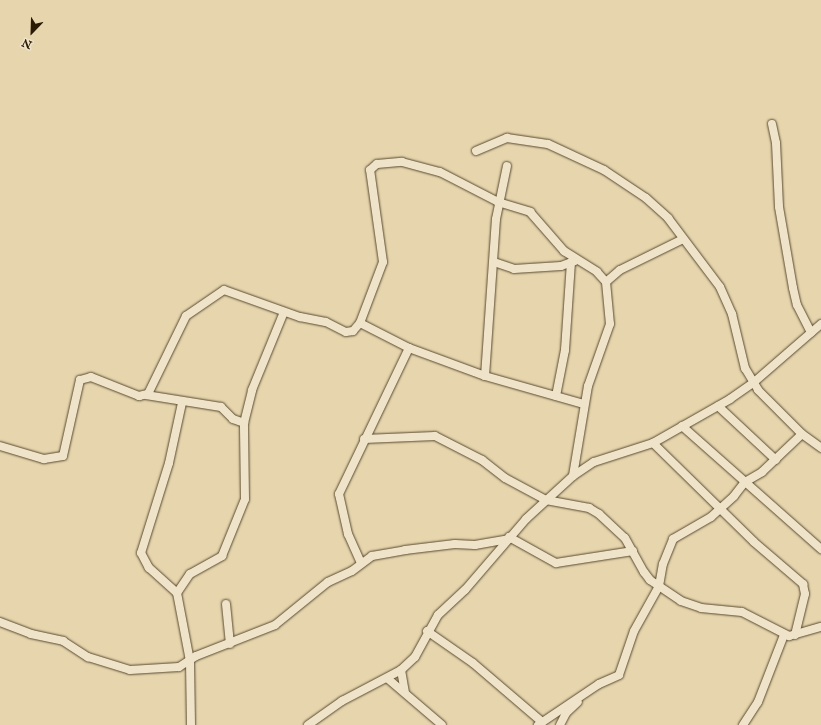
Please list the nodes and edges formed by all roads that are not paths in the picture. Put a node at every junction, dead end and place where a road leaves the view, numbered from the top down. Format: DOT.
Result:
graph roads {
  1 [pos="772,124"];
  2 [pos="476,151"];
  3 [pos="507,166"];
  4 [pos="498,202"];
  5 [pos="683,239"];
  6 [pos="575,261"];
  7 [pos="494,262"];
  8 [pos="606,282"];
  9 [pos="284,312"];
  10 [pos="360,323"];
  11 [pos="821,324"];
  12 [pos="811,333"];
  13 [pos="409,348"];
  14 [pos="485,376"];
  15 [pos="753,383"];
  16 [pos="146,395"];
  17 [pos="556,396"];
  18 [pos="182,403"];
  19 [pos="584,404"];
  20 [pos="718,406"];
  21 [pos="244,423"];
  22 [pos="682,426"];
  23 [pos="802,434"];
  24 [pos="364,439"];
  25 [pos="653,443"];
  26 [pos="0,446"];
  27 [pos="821,448"];
  28 [pos="776,460"];
  29 [pos="572,476"];
  30 [pos="745,482"];
  31 [pos="546,500"];
  32 [pos="720,509"];
  33 [pos="508,538"];
  34 [pos="821,549"];
  35 [pos="633,551"];
  36 [pos="361,563"];
  37 [pos="659,586"];
  38 [pos="177,593"];
  39 [pos="226,604"];
  40 [pos="0,622"];
  41 [pos="821,627"];
  42 [pos="427,631"];
  43 [pos="784,634"];
  44 [pos="795,635"];
  45 [pos="230,644"];
  46 [pos="190,661"];
  47 [pos="401,670"];
  48 [pos="387,678"];
  49 [pos="405,693"];
  50 [pos="582,697"];
  51 [pos="540,724"];
  52 [pos="191,725"];
  53 [pos="308,725"];
  54 [pos="442,725"];
  55 [pos="560,725"];
  56 [pos="743,725"];
  1 -- 12 [label="street"];
  2 -- 5 [label="street"];
  3 -- 4 [label="street"];
  4 -- 6 [label="street"];
  4 -- 7 [label="street"];
  4 -- 10 [label="street"];
  5 -- 8 [label="street"];
  5 -- 15 [label="street"];
  6 -- 7 [label="street"];
  6 -- 8 [label="street"];
  6 -- 17 [label="street"];
  7 -- 14 [label="street"];
  8 -- 19 [label="street"];
  9 -- 10 [label="street"];
  9 -- 16 [label="street"];
  9 -- 21 [label="street"];
  10 -- 13 [label="street"];
  11 -- 12 [label="street"];
  12 -- 15 [label="street"];
  13 -- 14 [label="street"];
  13 -- 24 [label="street"];
  14 -- 17 [label="street"];
  15 -- 20 [label="street"];
  15 -- 23 [label="street"];
  16 -- 18 [label="street"];
  16 -- 26 [label="street"];
  17 -- 19 [label="street"];
  18 -- 21 [label="street"];
  18 -- 38 [label="street"];
  19 -- 29 [label="street"];
  20 -- 22 [label="street"];
  20 -- 28 [label="street"];
  21 -- 38 [label="street"];
  22 -- 25 [label="street"];
  22 -- 30 [label="street"];
  23 -- 27 [label="street"];
  23 -- 28 [label="street"];
  24 -- 31 [label="street"];
  24 -- 36 [label="street"];
  25 -- 29 [label="street"];
  25 -- 32 [label="street"];
  28 -- 30 [label="street"];
  29 -- 31 [label="street"];
  30 -- 32 [label="street"];
  30 -- 34 [label="street"];
  31 -- 33 [label="street"];
  31 -- 35 [label="street"];
  32 -- 37 [label="street"];
  32 -- 44 [label="street"];
  33 -- 35 [label="street"];
  33 -- 36 [label="street"];
  33 -- 42 [label="street"];
  35 -- 37 [label="street"];
  36 -- 45 [label="street"];
  37 -- 43 [label="street"];
  37 -- 50 [label="street"];
  38 -- 46 [label="street"];
  39 -- 45 [label="street"];
  40 -- 46 [label="street"];
  41 -- 44 [label="street"];
  42 -- 47 [label="street"];
  42 -- 51 [label="street"];
  43 -- 44 [label="street"];
  43 -- 56 [label="street"];
  45 -- 46 [label="street"];
  46 -- 52 [label="street"];
  47 -- 48 [label="street"];
  47 -- 49 [label="street"];
  48 -- 49 [label="street"];
  48 -- 53 [label="street"];
  49 -- 54 [label="street"];
  50 -- 51 [label="street"];
  50 -- 55 [label="street"];
}
